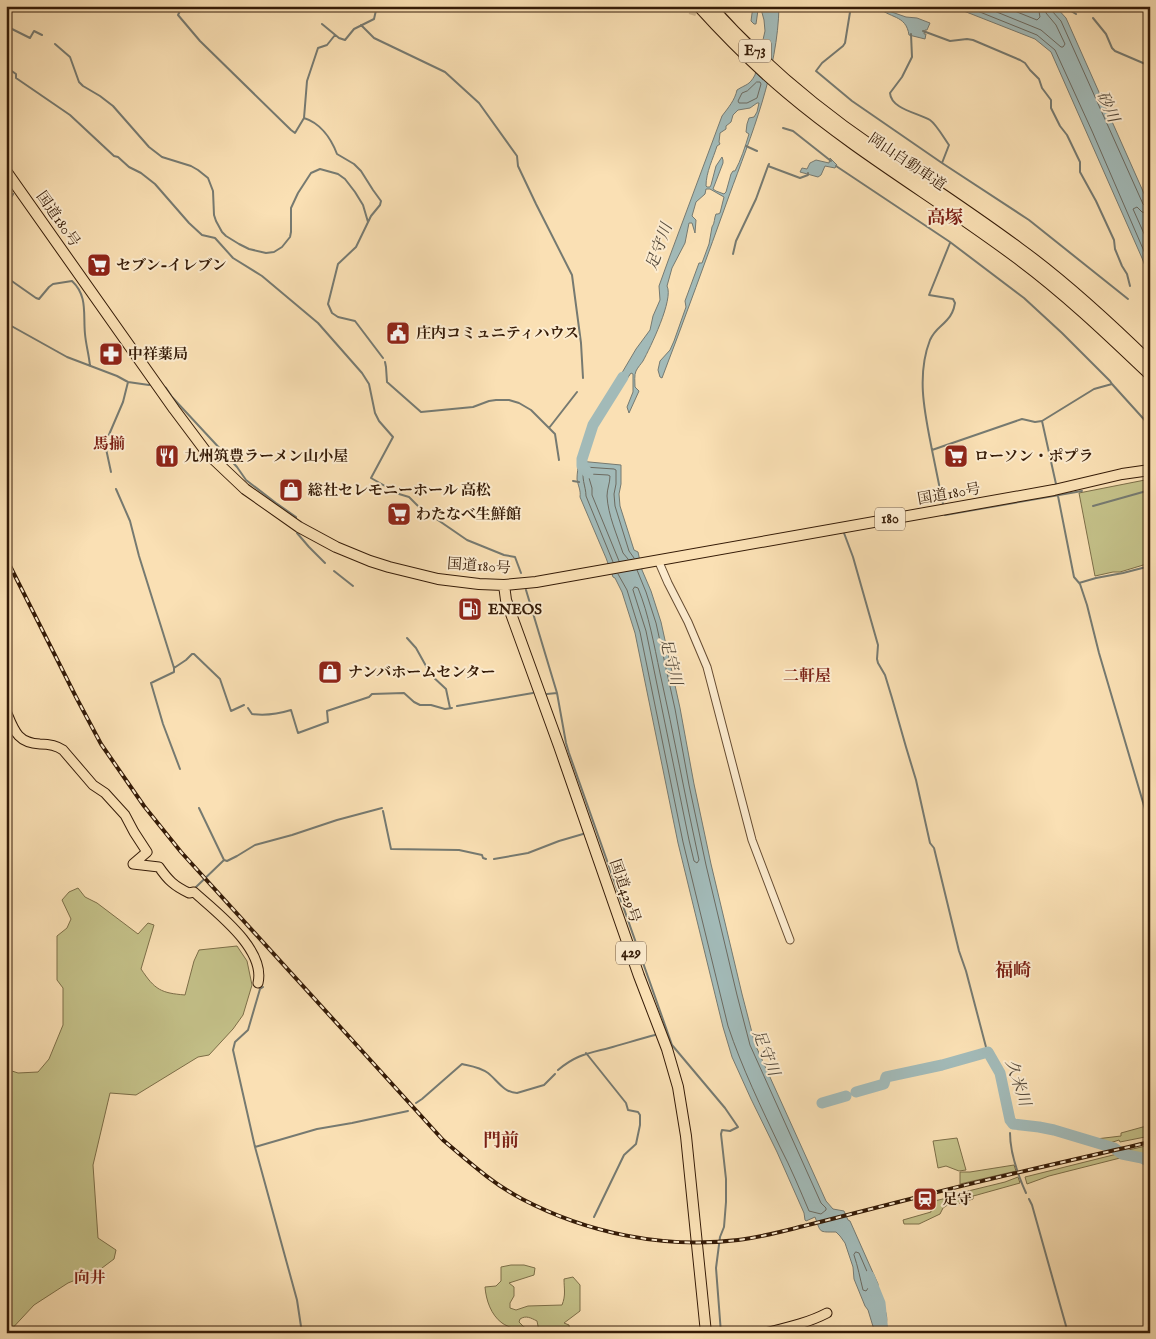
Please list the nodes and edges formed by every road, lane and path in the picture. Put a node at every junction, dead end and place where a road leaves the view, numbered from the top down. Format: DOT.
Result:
graph roads {
  1 [pos="698,6"];
  2 [pos="711,6"];
  3 [pos="789,88"];
  4 [pos="6,171"];
  5 [pos="1150,362"];
  6 [pos="1150,376"];
  7 [pos="1150,464"];
  8 [pos="1150,470"];
  9 [pos="1122,474"];
  10 [pos="654,560"];
  11 [pos="504,585"];
  12 [pos="6,711"];
  13 [pos="790,940"];
  14 [pos="258,983"];
  15 [pos="826,1313"];
  16 [pos="706,1333"];
  17 [pos="765,1333"];
  1 -- 3 [label="highway, 岡山自動車道 / E73"];
  2 -- 3 [label="highway, 岡山自動車道 / E73"];
  3 -- 5 [label="highway, 岡山自動車道 / E73"];
  3 -- 6 [label="highway, 岡山自動車道 / E73"];
  4 -- 11 [label="highway, 国道180号 / 180"];
  7 -- 9 [label="highway"];
  8 -- 9 [label="highway, 国道180号 / 180"];
  9 -- 10 [label="highway, 国道180号 / 180"];
  10 -- 11 [label="highway, 国道180号 / 180"];
  10 -- 13 [label="street"];
  11 -- 16 [label="highway, 国道429号 / 429"];
  12 -- 14 [label="main road"];
  15 -- 17 [label="main road"];
}
